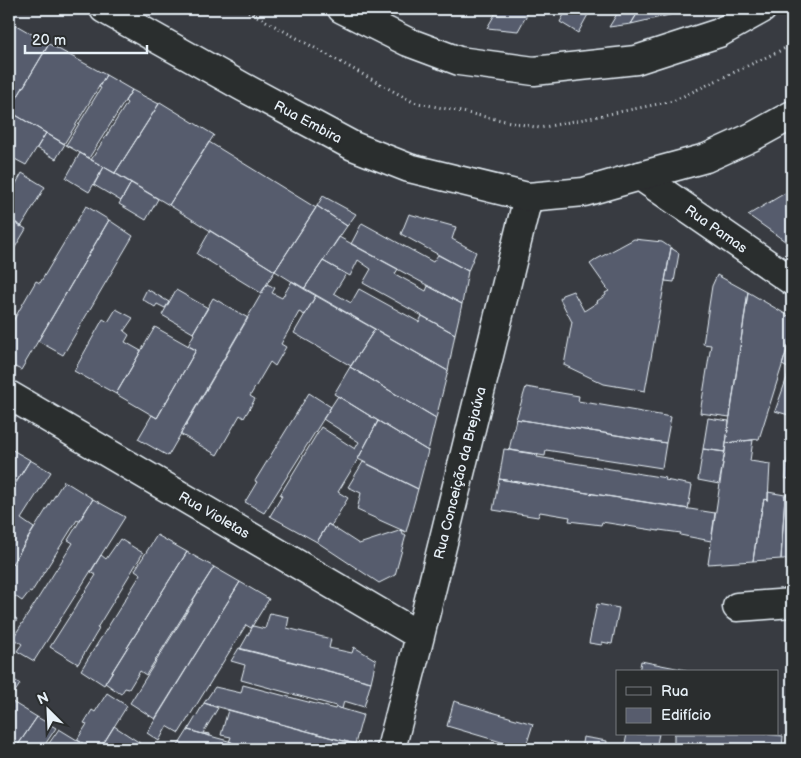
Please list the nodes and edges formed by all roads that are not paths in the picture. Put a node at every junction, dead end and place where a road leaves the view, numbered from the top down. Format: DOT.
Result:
graph roads {
  1 [pos="104,9"];
  2 [pos="342,9"];
  3 [pos="762,9"];
  4 [pos="792,115"];
  5 [pos="640,176"];
  6 [pos="528,196"];
  7 [pos="792,281"];
  8 [pos="9,395"];
  9 [pos="792,603"];
  10 [pos="737,607"];
  11 [pos="420,636"];
  12 [pos="391,749"];
  1 -- 6 [label="street, Rua Embira"];
  2 -- 3 [label="street"];
  4 -- 5 [label="street, Rua Embira"];
  5 -- 6 [label="street, Rua Embira"];
  5 -- 7 [label="street, Rua Pamas"];
  6 -- 11 [label="street, Rua Conceição da Brejaúva"];
  8 -- 11 [label="street, Rua Violetas"];
  9 -- 10 [label="street"];
  11 -- 12 [label="street, Rua Conceição da Brejaúva"];
}
